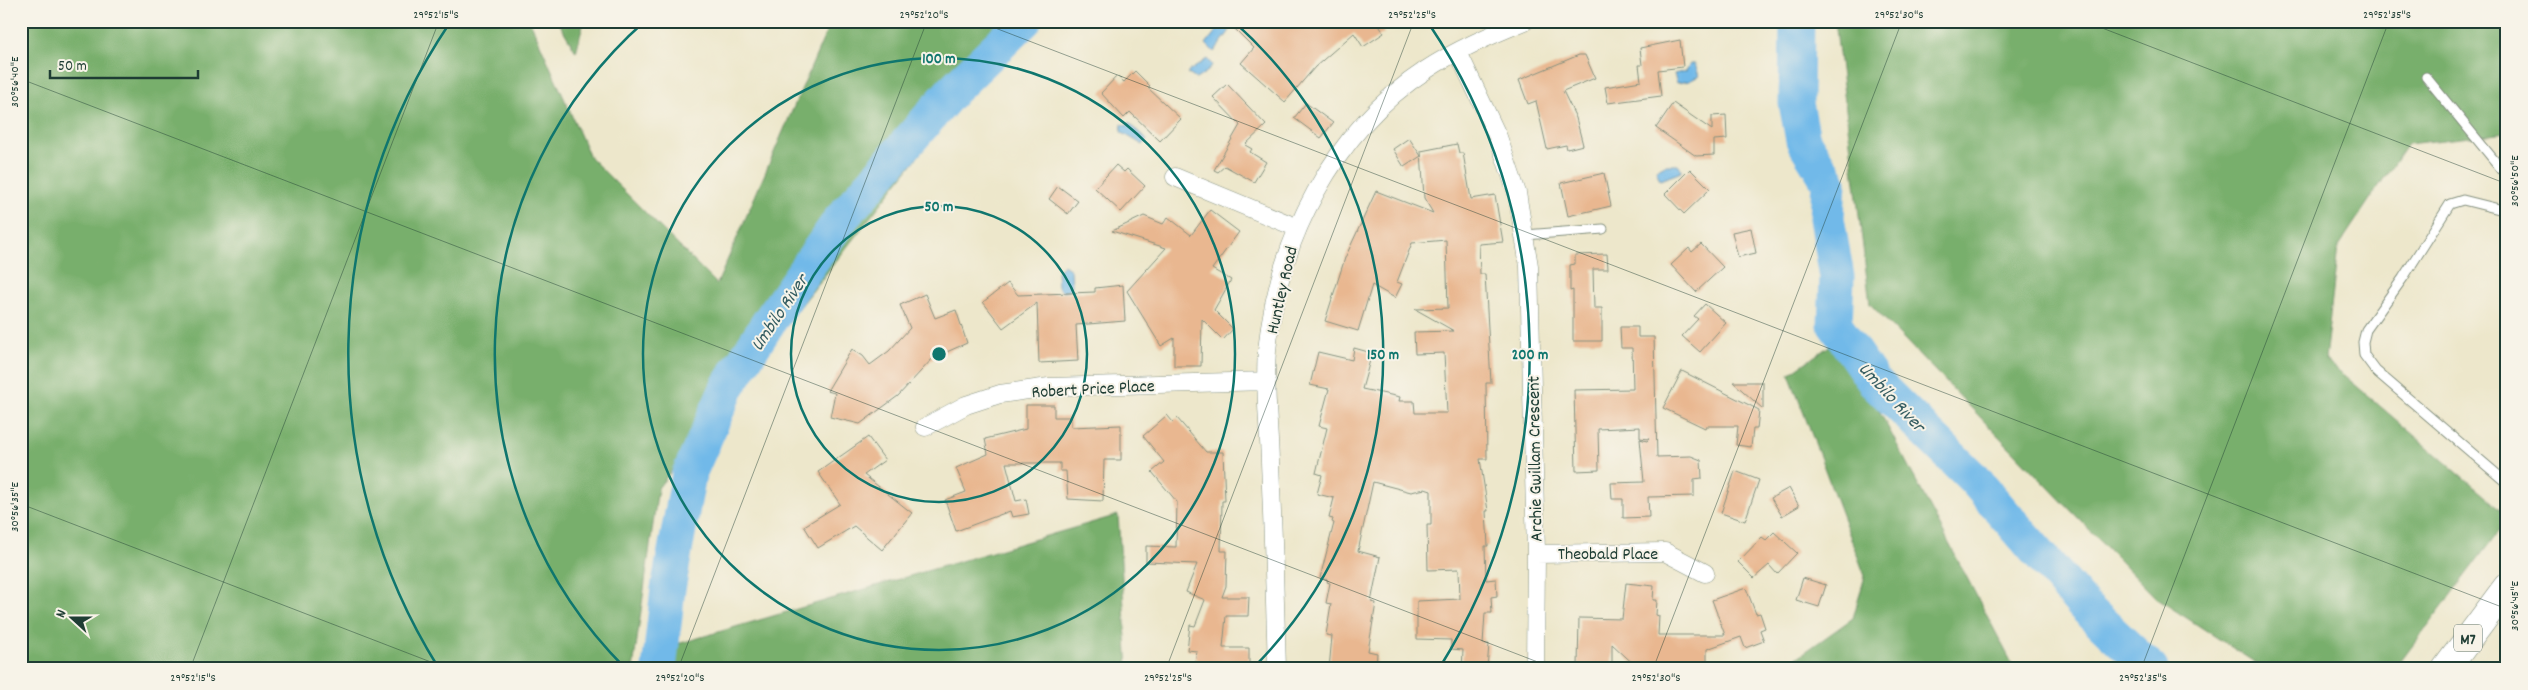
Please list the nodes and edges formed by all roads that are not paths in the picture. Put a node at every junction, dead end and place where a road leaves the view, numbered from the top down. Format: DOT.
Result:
graph roads {
  1 [pos="1525,21"];
  2 [pos="1458,52"];
  3 [pos="2426,77"];
  4 [pos="2507,176"];
  5 [pos="1176,177"];
  6 [pos="2507,211"];
  7 [pos="1298,228"];
  8 [pos="1603,229"];
  9 [pos="1525,235"];
  10 [pos="1267,381"];
  11 [pos="925,427"];
  12 [pos="2507,483"];
  13 [pos="1536,554"];
  14 [pos="1705,573"];
  15 [pos="2507,587"];
  16 [pos="1277,669"];
  17 [pos="1535,669"];
  18 [pos="2446,669"];
  1 -- 2 [label="street, Huntley Road"];
  2 -- 7 [label="street, Huntley Road"];
  2 -- 9 [label="street, Archie Gwillam Crescent"];
  3 -- 4 [label="lane"];
  5 -- 7 [label="street"];
  6 -- 12 [label="lane"];
  7 -- 10 [label="street, Huntley Road"];
  8 -- 9 [label="lane"];
  9 -- 13 [label="street, Archie Gwillam Crescent"];
  10 -- 11 [label="street, Robert Price Place"];
  10 -- 16 [label="street, Huntley Road"];
  13 -- 14 [label="street, Theobald Place"];
  13 -- 17 [label="street, Archie Gwillam Crescent"];
  15 -- 18 [label="highway, M7"];
}
